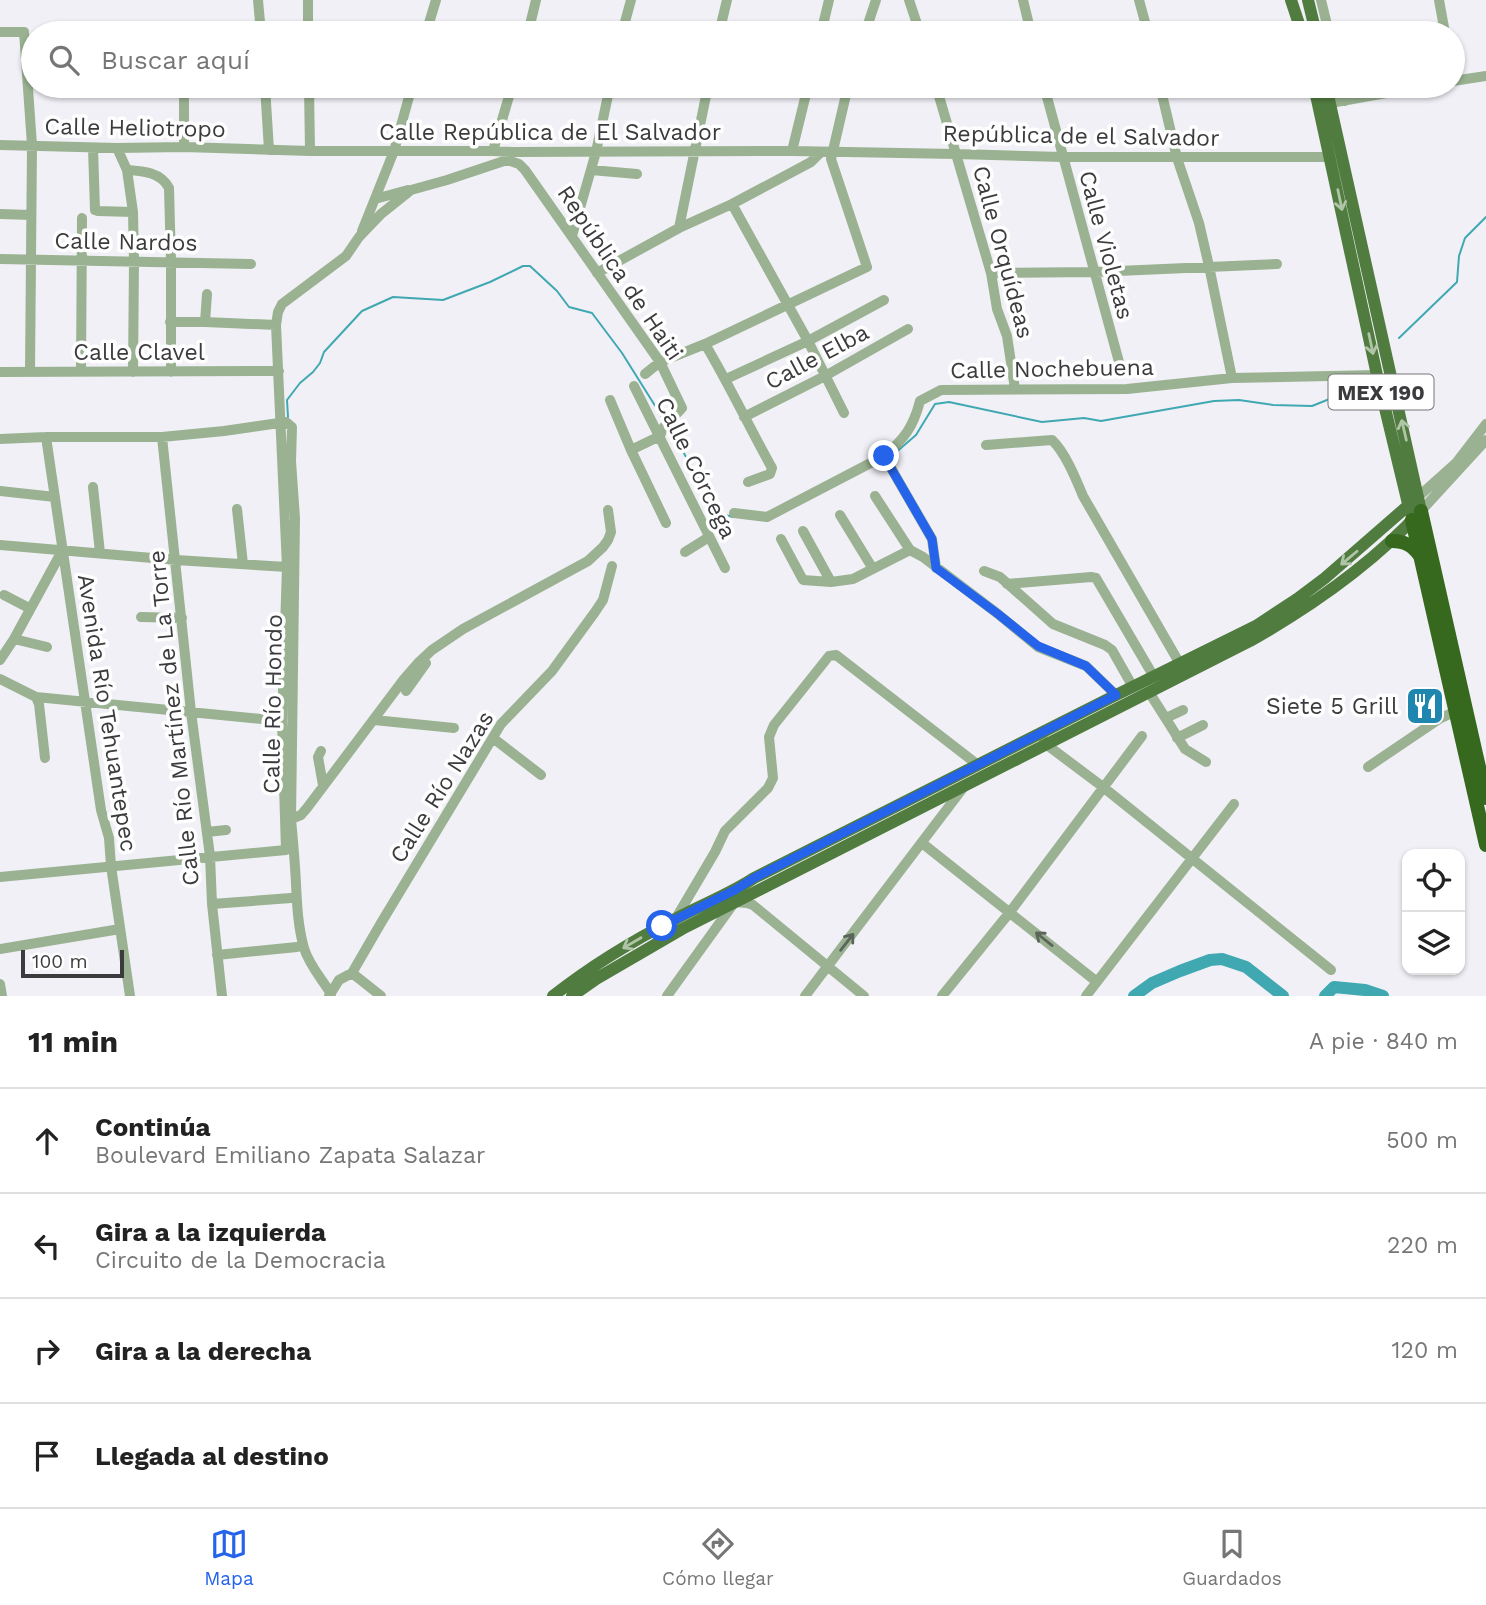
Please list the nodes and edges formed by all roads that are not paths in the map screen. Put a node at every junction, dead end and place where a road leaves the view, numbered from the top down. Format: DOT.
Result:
graph roads {
  1 [pos="258,0"];
  2 [pos="308,0"];
  3 [pos="436,0"];
  4 [pos="536,0"];
  5 [pos="631,0"];
  6 [pos="727,0"];
  7 [pos="829,0"];
  8 [pos="876,0"];
  9 [pos="909,0"];
  10 [pos="1023,0"];
  11 [pos="1139,0"];
  12 [pos="1291,0"];
  13 [pos="1308,0"];
  14 [pos="1321,0"];
  15 [pos="1439,0"];
  16 [pos="260,21"];
  17 [pos="308,21"];
  18 [pos="430,21"];
  19 [pos="531,21"];
  20 [pos="625,21"];
  21 [pos="722,21"];
  22 [pos="824,21"];
  23 [pos="869,21"];
  24 [pos="916,21"];
  25 [pos="1028,21"];
  26 [pos="1144,21"];
  27 [pos="1298,21"];
  28 [pos="1313,21"];
  29 [pos="1326,21"];
  30 [pos="1443,21"];
  31 [pos="0,32"];
  32 [pos="21,32"];
  33 [pos="1486,76"];
  34 [pos="1465,79"];
  35 [pos="29,98"];
  36 [pos="184,98"];
  37 [pos="266,98"];
  38 [pos="309,98"];
  39 [pos="409,98"];
  40 [pos="508,98"];
  41 [pos="607,98"];
  42 [pos="705,98"];
  43 [pos="805,98"];
  44 [pos="844,98"];
  45 [pos="940,98"];
  46 [pos="1047,98"];
  47 [pos="1163,98"];
  48 [pos="1321,98"];
  49 [pos="1325,98"];
  50 [pos="1344,98"];
  51 [pos="1361,98"];
  52 [pos="1345,101"];
  53 [pos="1324,104"];
  54 [pos="0,145"];
  55 [pos="32,145"];
  56 [pos="184,147"];
  57 [pos="93,148"];
  58 [pos="117,148"];
  59 [pos="269,150"];
  60 [pos="310,151"];
  61 [pos="394,151"];
  62 [pos="493,151"];
  63 [pos="792,151"];
  64 [pos="521,152"];
  65 [pos="596,152"];
  66 [pos="694,152"];
  67 [pos="826,152"];
  68 [pos="956,153"];
  69 [pos="508,156"];
  70 [pos="1062,157"];
  71 [pos="1330,157"];
  72 [pos="1177,158"];
  73 [pos="519,164"];
  74 [pos="127,170"];
  75 [pos="591,170"];
  76 [pos="637,174"];
  77 [pos="411,190"];
  78 [pos="375,199"];
  79 [pos="732,204"];
  80 [pos="133,212"];
  81 [pos="0,214"];
  82 [pos="31,215"];
  83 [pos="82,218"];
  84 [pos="679,228"];
  85 [pos="572,236"];
  86 [pos="359,237"];
  87 [pos="0,259"];
  88 [pos="31,259"];
  89 [pos="82,260"];
  90 [pos="134,261"];
  91 [pos="171,262"];
  92 [pos="251,264"];
  93 [pos="1277,264"];
  94 [pos="1209,266"];
  95 [pos="1095,272"];
  96 [pos="597,273"];
  97 [pos="991,273"];
  98 [pos="207,293"];
  99 [pos="884,300"];
  100 [pos="786,305"];
  101 [pos="170,322"];
  102 [pos="205,322"];
  103 [pos="276,326"];
  104 [pos="908,329"];
  105 [pos="807,341"];
  106 [pos="705,344"];
  107 [pos="660,362"];
  108 [pos="279,371"];
  109 [pos="0,372"];
  110 [pos="30,372"];
  111 [pos="81,372"];
  112 [pos="133,372"];
  113 [pos="171,372"];
  114 [pos="1122,373"];
  115 [pos="645,374"];
  116 [pos="1377,375"];
  117 [pos="825,376"];
  118 [pos="1232,378"];
  119 [pos="726,379"];
  120 [pos="634,386"];
  121 [pos="1015,389"];
  122 [pos="610,400"];
  123 [pos="844,413"];
  124 [pos="744,417"];
  125 [pos="286,423"];
  126 [pos="1486,424"];
  127 [pos="662,432"];
  128 [pos="46,437"];
  129 [pos="162,437"];
  130 [pos="0,439"];
  131 [pos="1486,440"];
  132 [pos="986,445"];
  133 [pos="631,450"];
  134 [pos="884,456"];
  135 [pos="1445,479"];
  136 [pos="748,482"];
  137 [pos="93,487"];
  138 [pos="0,491"];
  139 [pos="875,496"];
  140 [pos="55,497"];
  141 [pos="237,509"];
  142 [pos="1415,509"];
  143 [pos="607,510"];
  144 [pos="734,513"];
  145 [pos="840,515"];
  146 [pos="666,523"];
  147 [pos="803,531"];
  148 [pos="1377,534"];
  149 [pos="709,537"];
  150 [pos="781,539"];
  151 [pos="1390,543"];
  152 [pos="0,544"];
  153 [pos="910,550"];
  154 [pos="62,551"];
  155 [pos="685,552"];
  156 [pos="100,553"];
  157 [pos="1421,557"];
  158 [pos="176,560"];
  159 [pos="243,564"];
  160 [pos="612,566"];
  161 [pos="287,567"];
  162 [pos="725,568"];
  163 [pos="936,568"];
  164 [pos="873,569"];
  165 [pos="984,571"];
  166 [pos="831,582"];
  167 [pos="1007,584"];
  168 [pos="4,595"];
  169 [pos="29,608"];
  170 [pos="141,617"];
  171 [pos="182,618"];
  172 [pos="466,634"];
  173 [pos="14,639"];
  174 [pos="47,647"];
  175 [pos="0,660"];
  176 [pos="1180,664"];
  177 [pos="1154,677"];
  178 [pos="0,679"];
  179 [pos="409,679"];
  180 [pos="1133,687"];
  181 [pos="406,691"];
  182 [pos="1149,692"];
  183 [pos="1116,695"];
  184 [pos="36,697"];
  185 [pos="85,701"];
  186 [pos="1183,710"];
  187 [pos="191,712"];
  188 [pos="1456,712"];
  189 [pos="1166,718"];
  190 [pos="374,720"];
  191 [pos="282,721"];
  192 [pos="1203,725"];
  193 [pos="454,728"];
  194 [pos="1142,736"];
  195 [pos="493,738"];
  196 [pos="1177,738"];
  197 [pos="1044,739"];
  198 [pos="321,751"];
  199 [pos="46,758"];
  200 [pos="1206,762"];
  201 [pos="978,765"];
  202 [pos="1368,767"];
  203 [pos="541,775"];
  204 [pos="323,785"];
  205 [pos="964,787"];
  206 [pos="1103,787"];
  207 [pos="1486,798"];
  208 [pos="1234,804"];
  209 [pos="291,819"];
  210 [pos="226,830"];
  211 [pos="207,832"];
  212 [pos="922,843"];
  213 [pos="1486,845"];
  214 [pos="210,856"];
  215 [pos="1192,858"];
  216 [pos="111,866"];
  217 [pos="0,877"];
  218 [pos="291,898"];
  219 [pos="727,902"];
  220 [pos="212,904"];
  221 [pos="1010,912"];
  222 [pos="676,918"];
  223 [pos="120,929"];
  224 [pos="297,947"];
  225 [pos="0,949"];
  226 [pos="217,955"];
  227 [pos="828,966"];
  228 [pos="1331,970"];
  229 [pos="352,973"];
  230 [pos="339,980"];
  231 [pos="1097,982"];
  232 [pos="324,983"];
  233 [pos="0,984"];
  234 [pos="330,995"];
  235 [pos="2,996"];
  236 [pos="130,996"];
  237 [pos="222,996"];
  238 [pos="381,996"];
  239 [pos="553,996"];
  240 [pos="572,996"];
  241 [pos="667,996"];
  242 [pos="805,996"];
  243 [pos="864,996"];
  244 [pos="942,996"];
  245 [pos="1086,996"];
  1 -- 16 [label="street"];
  2 -- 17 [label="street"];
  3 -- 18 [label="street"];
  4 -- 19 [label="street"];
  5 -- 20 [label="street"];
  6 -- 21 [label="street"];
  7 -- 22 [label="street"];
  8 -- 23 [label="street"];
  9 -- 24 [label="street"];
  10 -- 25 [label="street"];
  11 -- 26 [label="street"];
  12 -- 27 [label="main road"];
  13 -- 28 [label="main road"];
  14 -- 29 [label="street"];
  15 -- 30 [label="street"];
  31 -- 32 [label="street"];
  33 -- 34 [label="street"];
  35 -- 55 [label="street"];
  36 -- 56 [label="street"];
  37 -- 59 [label="street"];
  38 -- 60 [label="street"];
  39 -- 61 [label="street"];
  40 -- 62 [label="street"];
  41 -- 65 [label="street"];
  42 -- 66 [label="street"];
  43 -- 63 [label="street"];
  44 -- 67 [label="street"];
  45 -- 68 [label="street, Calle Orquídeas"];
  46 -- 70 [label="street, Calle Violetas"];
  47 -- 72 [label="street"];
  48 -- 53 [label="main road, MEX 190"];
  49 -- 53 [label="main road, MEX 190"];
  50 -- 52 [label="street"];
  51 -- 52 [label="street"];
  52 -- 53 [label="street"];
  53 -- 71 [label="main road, MEX 190"];
  142 -- 53 [label="main road, MEX 190, one-way"];
  54 -- 55 [label="street, Calle Heliotropo"];
  55 -- 57 [label="street, Calle Heliotropo"];
  55 -- 82 [label="street"];
  56 -- 58 [label="street, Calle Heliotropo"];
  56 -- 59 [label="street, Calle Heliotropo"];
  57 -- 58 [label="street, Calle Heliotropo"];
  57 -- 80 [label="street"];
  58 -- 74 [label="street"];
  59 -- 60 [label="street, Calle República de El Salvador"];
  60 -- 61 [label="street, Calle República de El Salvador"];
  61 -- 62 [label="street, Calle República de El Salvador"];
  61 -- 78 [label="street"];
  62 -- 69 [label="street, Calle República de El Salvador"];
  63 -- 66 [label="street, Calle República de El Salvador"];
  63 -- 67 [label="street, Calle República de El Salvador"];
  64 -- 65 [label="street, Calle República de El Salvador"];
  64 -- 69 [label="street, Calle República de El Salvador"];
  64 -- 73 [label="street"];
  65 -- 66 [label="street, Calle República de El Salvador"];
  65 -- 75 [label="street"];
  66 -- 84 [label="street"];
  67 -- 68 [label="street, República de el Salvador"];
  67 -- 79 [label="street"];
  67 -- 100 [label="street"];
  68 -- 70 [label="street, República de el Salvador"];
  68 -- 97 [label="street, Calle Orquídeas"];
  69 -- 73 [label="street"];
  69 -- 77 [label="street"];
  70 -- 72 [label="street, República de el Salvador"];
  70 -- 95 [label="street, Calle Violetas"];
  71 -- 72 [label="street, República de el Salvador"];
  71 -- 116 [label="main road, MEX 190, one-way"];
  72 -- 94 [label="street"];
  73 -- 85 [label="street, República de Haiti"];
  74 -- 80 [label="street"];
  74 -- 91 [label="street"];
  75 -- 76 [label="street"];
  75 -- 85 [label="street"];
  77 -- 78 [label="street"];
  77 -- 86 [label="street"];
  78 -- 86 [label="street"];
  79 -- 84 [label="street"];
  79 -- 100 [label="street"];
  80 -- 90 [label="street"];
  81 -- 82 [label="street"];
  82 -- 88 [label="street"];
  83 -- 89 [label="street"];
  84 -- 96 [label="street"];
  85 -- 96 [label="street, República de Haiti"];
  86 -- 103 [label="street"];
  87 -- 88 [label="street, Calle Nardos"];
  88 -- 89 [label="street, Calle Nardos"];
  88 -- 110 [label="street"];
  89 -- 90 [label="street, Calle Nardos"];
  89 -- 111 [label="street"];
  90 -- 91 [label="street, Calle Nardos"];
  90 -- 112 [label="street"];
  91 -- 92 [label="street, Calle Nardos"];
  91 -- 101 [label="street"];
  93 -- 94 [label="street"];
  94 -- 95 [label="street"];
  94 -- 118 [label="street"];
  95 -- 97 [label="street"];
  95 -- 114 [label="street, Calle Violetas"];
  96 -- 107 [label="street, República de Haiti"];
  97 -- 121 [label="street, Calle Orquídeas"];
  98 -- 102 [label="street"];
  99 -- 105 [label="street"];
  100 -- 105 [label="street"];
  100 -- 106 [label="street"];
  101 -- 102 [label="street"];
  101 -- 113 [label="street"];
  102 -- 103 [label="street"];
  103 -- 108 [label="street"];
  104 -- 117 [label="street, Calle Elba"];
  105 -- 117 [label="street"];
  105 -- 119 [label="street"];
  106 -- 107 [label="street"];
  106 -- 119 [label="street"];
  107 -- 115 [label="street"];
  107 -- 127 [label="street, República de Haiti"];
  108 -- 113 [label="street, Calle Clavel"];
  108 -- 125 [label="street"];
  109 -- 110 [label="street, Calle Clavel"];
  110 -- 111 [label="street, Calle Clavel"];
  111 -- 112 [label="street, Calle Clavel"];
  112 -- 113 [label="street, Calle Clavel"];
  116 -- 118 [label="street, Calle Nochebuena"];
  116 -- 142 [label="main road, MEX 190"];
  117 -- 123 [label="street"];
  117 -- 124 [label="street, Calle Elba"];
  118 -- 121 [label="street, Calle Nochebuena"];
  119 -- 124 [label="street"];
  120 -- 127 [label="street, Calle Córcega"];
  121 -- 134 [label="street, Calle Nochebuena"];
  122 -- 133 [label="street"];
  124 -- 136 [label="street"];
  125 -- 129 [label="street"];
  125 -- 161 [label="street, Calle Río Hondo"];
  125 -- 209 [label="street, Calle Río Hondo"];
  126 -- 135 [label="street"];
  127 -- 133 [label="street"];
  127 -- 149 [label="street, Calle Córcega"];
  128 -- 129 [label="street"];
  128 -- 130 [label="street"];
  128 -- 140 [label="street, Avenida Río Tehuantepec"];
  129 -- 158 [label="street, Calle Río Martínez de La Torre"];
  131 -- 135 [label="street"];
  132 -- 176 [label="street"];
  133 -- 146 [label="street"];
  134 -- 144 [label="street, Calle Nochebuena"];
  134 -- 163 [label="street"];
  135 -- 142 [label="street"];
  137 -- 156 [label="street"];
  138 -- 140 [label="street"];
  139 -- 153 [label="street"];
  140 -- 154 [label="street, Avenida Río Tehuantepec"];
  141 -- 159 [label="street"];
  142 -- 148 [label="main road"];
  142 -- 151 [label="main road"];
  142 -- 157 [label="highway, MEX 190"];
  142 -- 207 [label="highway, MEX 190"];
  143 -- 179 [label="street"];
  145 -- 164 [label="street"];
  147 -- 166 [label="street"];
  148 -- 151 [label="main road"];
  148 -- 176 [label="main road, one-way"];
  149 -- 155 [label="street"];
  149 -- 162 [label="street, Calle Córcega"];
  150 -- 166 [label="street"];
  151 -- 157 [label="highway"];
  151 -- 182 [label="main road"];
  152 -- 154 [label="street"];
  153 -- 163 [label="street"];
  153 -- 164 [label="street"];
  154 -- 156 [label="street"];
  154 -- 169 [label="street"];
  154 -- 185 [label="street, Avenida Río Tehuantepec"];
  156 -- 158 [label="street"];
  157 -- 188 [label="highway, MEX 190"];
  158 -- 159 [label="street"];
  158 -- 171 [label="street, Calle Río Martínez de La Torre"];
  159 -- 161 [label="street"];
  160 -- 195 [label="street, Calle Río Nazas"];
  161 -- 191 [label="street, Calle Río Hondo"];
  163 -- 183 [label="street"];
  164 -- 166 [label="street"];
  165 -- 167 [label="street"];
  167 -- 177 [label="street"];
  167 -- 180 [label="street"];
  168 -- 169 [label="street"];
  169 -- 173 [label="street"];
  170 -- 171 [label="street"];
  171 -- 187 [label="street, Calle Río Martínez de La Torre"];
  172 -- 179 [label="street"];
  173 -- 174 [label="street"];
  173 -- 175 [label="street"];
  176 -- 177 [label="main road"];
  177 -- 180 [label="main road"];
  178 -- 184 [label="street"];
  179 -- 181 [label="street"];
  179 -- 190 [label="street"];
  180 -- 183 [label="main road"];
  182 -- 189 [label="street"];
  182 -- 197 [label="main road"];
  183 -- 197 [label="main road"];
  184 -- 185 [label="street"];
  184 -- 199 [label="street"];
  185 -- 187 [label="street"];
  185 -- 216 [label="street, Avenida Río Tehuantepec"];
  186 -- 189 [label="street"];
  187 -- 191 [label="street"];
  187 -- 211 [label="street, Calle Río Martínez de La Torre"];
  188 -- 202 [label="street"];
  188 -- 213 [label="highway, MEX 190"];
  189 -- 196 [label="street"];
  190 -- 193 [label="street"];
  190 -- 204 [label="street"];
  191 -- 214 [label="street, Calle Río Hondo"];
  192 -- 196 [label="street"];
  194 -- 206 [label="street"];
  195 -- 203 [label="street"];
  195 -- 229 [label="street, Calle Río Nazas"];
  196 -- 200 [label="street"];
  197 -- 201 [label="main road"];
  197 -- 205 [label="main road"];
  197 -- 206 [label="street"];
  198 -- 204 [label="street"];
  201 -- 219 [label="main road"];
  201 -- 222 [label="street"];
  204 -- 209 [label="street"];
  205 -- 212 [label="street"];
  205 -- 219 [label="main road"];
  206 -- 215 [label="street"];
  206 -- 221 [label="street"];
  208 -- 215 [label="street"];
  209 -- 232 [label="street, Calle Río Hondo"];
  210 -- 211 [label="street"];
  211 -- 214 [label="street, Calle Río Martínez de La Torre"];
  212 -- 221 [label="street"];
  227 -- 212 [label="street, one-way"];
  214 -- 216 [label="street"];
  214 -- 220 [label="street, Calle Río Martínez de La Torre"];
  215 -- 228 [label="street"];
  215 -- 231 [label="street"];
  216 -- 217 [label="street"];
  216 -- 223 [label="street, Avenida Río Tehuantepec"];
  218 -- 220 [label="street"];
  219 -- 222 [label="main road"];
  219 -- 227 [label="street"];
  219 -- 240 [label="main road"];
  219 -- 241 [label="street"];
  220 -- 226 [label="street, Calle Río Martínez de La Torre"];
  231 -- 221 [label="street, one-way"];
  221 -- 244 [label="street"];
  222 -- 239 [label="main road, one-way"];
  223 -- 225 [label="street"];
  223 -- 236 [label="street, Avenida Río Tehuantepec"];
  224 -- 226 [label="street"];
  226 -- 237 [label="street, Calle Río Martínez de La Torre"];
  227 -- 242 [label="street"];
  227 -- 243 [label="street"];
  229 -- 230 [label="street"];
  229 -- 238 [label="street"];
  230 -- 232 [label="street"];
  230 -- 234 [label="street"];
  231 -- 245 [label="street"];
  232 -- 234 [label="street, Calle Río Hondo"];
  233 -- 235 [label="street"];
}
